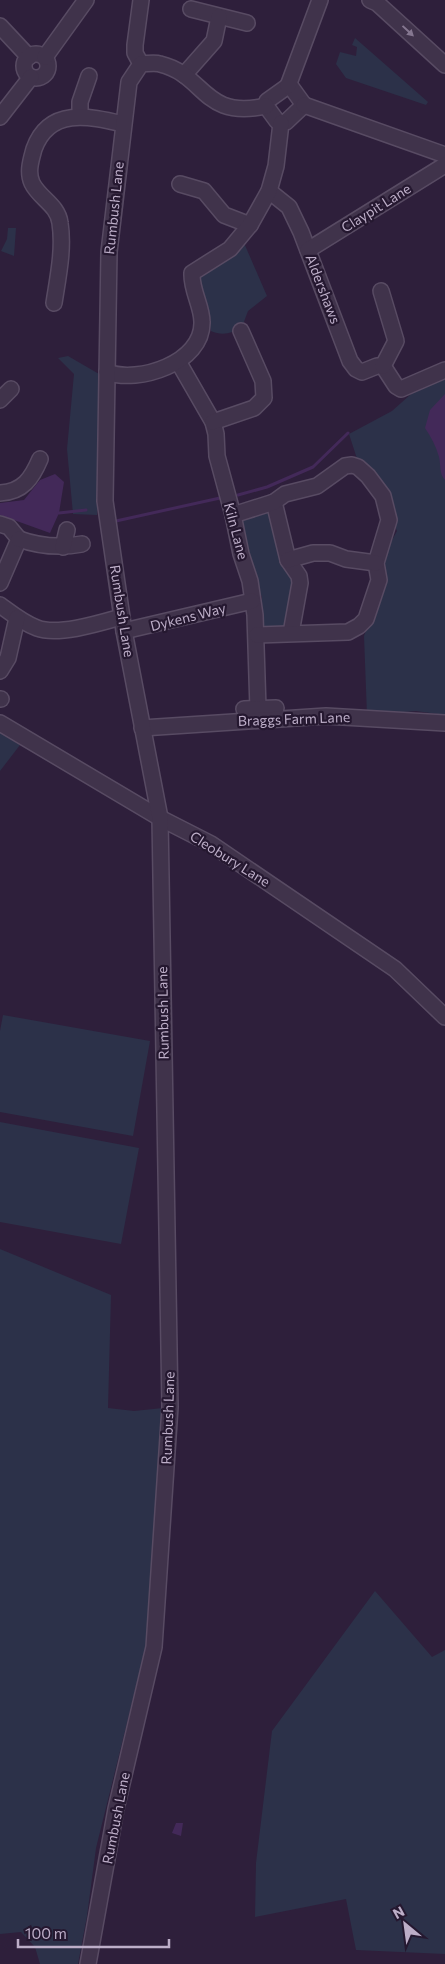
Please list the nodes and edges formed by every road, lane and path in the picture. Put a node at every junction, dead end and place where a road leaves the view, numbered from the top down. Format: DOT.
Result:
graph roads {
  1 [pos="86,0"];
  2 [pos="142,0"];
  3 [pos="320,0"];
  4 [pos="370,0"];
  5 [pos="191,9"];
  6 [pos="219,16"];
  7 [pos="247,23"];
  8 [pos="0,26"];
  9 [pos="29,57"];
  10 [pos="45,57"];
  11 [pos="141,64"];
  12 [pos="445,66"];
  13 [pos="184,75"];
  14 [pos="88,76"];
  15 [pos="30,77"];
  16 [pos="288,86"];
  17 [pos="304,105"];
  18 [pos="266,106"];
  19 [pos="1,113"];
  20 [pos="80,115"];
  21 [pos="281,123"];
  22 [pos="123,124"];
  23 [pos="445,155"];
  24 [pos="445,165"];
  25 [pos="180,184"];
  26 [pos="269,191"];
  27 [pos="250,225"];
  28 [pos="308,250"];
  29 [pos="381,291"];
  30 [pos="60,300"];
  31 [pos="241,331"];
  32 [pos="179,363"];
  33 [pos="383,366"];
  34 [pos="445,370"];
  35 [pos="107,372"];
  36 [pos="11,389"];
  37 [pos="0,400"];
  38 [pos="213,422"];
  39 [pos="40,459"];
  40 [pos="0,492"];
  41 [pos="274,502"];
  42 [pos="233,514"];
  43 [pos="0,524"];
  44 [pos="67,530"];
  45 [pos="19,539"];
  46 [pos="82,544"];
  47 [pos="63,547"];
  48 [pos="288,560"];
  49 [pos="376,563"];
  50 [pos="0,583"];
  51 [pos="252,601"];
  52 [pos="0,605"];
  53 [pos="17,618"];
  54 [pos="122,624"];
  55 [pos="291,633"];
  56 [pos="257,635"];
  57 [pos="0,671"];
  58 [pos="276,708"];
  59 [pos="0,723"];
  60 [pos="445,723"];
  61 [pos="142,728"];
  62 [pos="160,818"];
  63 [pos="445,1017"];
  64 [pos="88,1964"];
  1 -- 10 [label="street"];
  2 -- 11 [label="street"];
  3 -- 16 [label="street"];
  4 -- 12 [label="street, one-way"];
  5 -- 6 [label="street"];
  6 -- 7 [label="street"];
  6 -- 13 [label="street"];
  8 -- 9 [label="street"];
  9 -- 10 [label="street"];
  9 -- 15 [label="street"];
  10 -- 15 [label="street"];
  11 -- 13 [label="street"];
  11 -- 22 [label="street, Rumbush Lane"];
  13 -- 18 [label="street"];
  14 -- 20 [label="street"];
  15 -- 19 [label="street"];
  16 -- 17 [label="street"];
  16 -- 18 [label="street"];
  17 -- 21 [label="street"];
  17 -- 23 [label="street"];
  18 -- 21 [label="street"];
  20 -- 22 [label="street"];
  20 -- 30 [label="street"];
  21 -- 26 [label="street"];
  22 -- 35 [label="street, Rumbush Lane"];
  24 -- 28 [label="street, Claypit Lane"];
  25 -- 27 [label="street"];
  26 -- 27 [label="street"];
  26 -- 28 [label="street, Aldershaws"];
  27 -- 32 [label="street"];
  28 -- 33 [label="street, Aldershaws"];
  29 -- 33 [label="street"];
  31 -- 38 [label="street"];
  32 -- 35 [label="street"];
  32 -- 38 [label="street, Kiln Lane"];
  33 -- 34 [label="street"];
  35 -- 54 [label="street, Rumbush Lane"];
  36 -- 37 [label="street"];
  38 -- 42 [label="street, Kiln Lane"];
  39 -- 40 [label="street"];
  41 -- 42 [label="street"];
  41 -- 48 [label="street"];
  41 -- 49 [label="street"];
  42 -- 51 [label="street, Kiln Lane"];
  43 -- 45 [label="street"];
  44 -- 47 [label="street"];
  45 -- 47 [label="street"];
  45 -- 50 [label="street"];
  46 -- 47 [label="street"];
  48 -- 49 [label="street"];
  48 -- 55 [label="street"];
  49 -- 55 [label="street"];
  51 -- 54 [label="street, Dykens Way"];
  51 -- 56 [label="street, Kiln Lane"];
  52 -- 53 [label="street, Dykens Way"];
  53 -- 54 [label="street, Dykens Way"];
  53 -- 57 [label="street"];
  54 -- 61 [label="street, Rumbush Lane"];
  55 -- 56 [label="street"];
  56 -- 58 [label="street, Kiln Lane"];
  59 -- 62 [label="street, Cleobury Lane"];
  60 -- 61 [label="street, Braggs Farm Lane"];
  61 -- 62 [label="street, Rumbush Lane"];
  62 -- 63 [label="street, Cleobury Lane"];
  62 -- 64 [label="street, Rumbush Lane"];
}
